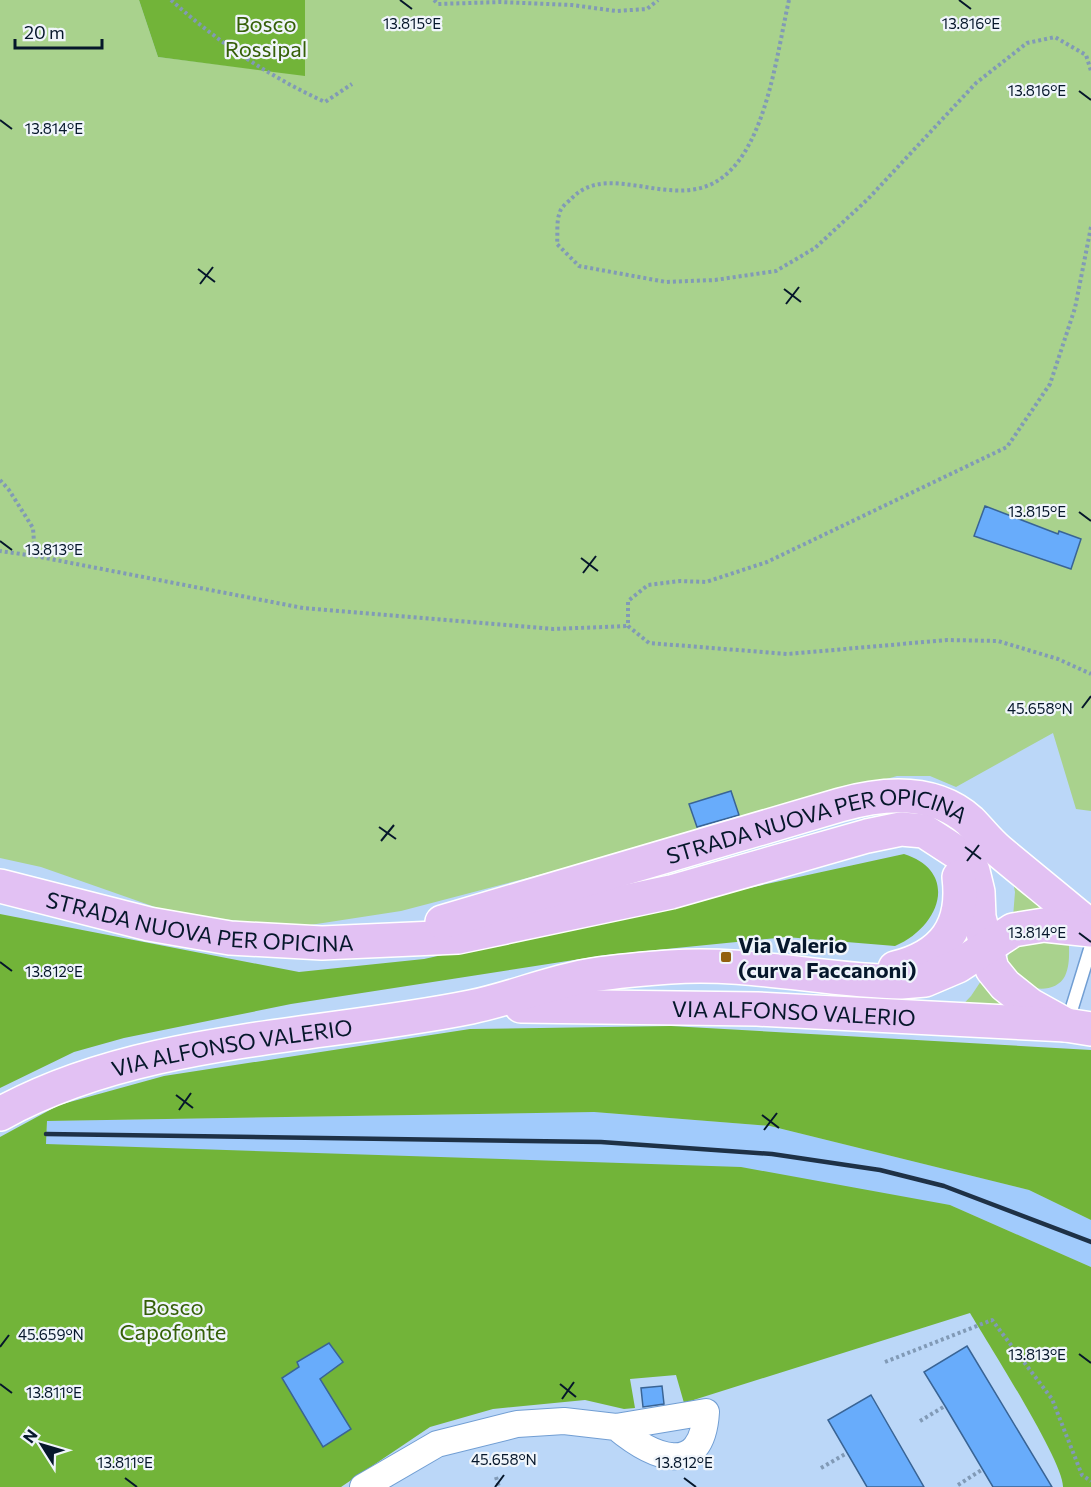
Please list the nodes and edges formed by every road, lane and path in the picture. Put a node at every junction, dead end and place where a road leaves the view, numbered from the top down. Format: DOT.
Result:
graph roads {
  1 [pos="171,0"];
  2 [pos="434,0"];
  3 [pos="658,0"];
  4 [pos="789,0"];
  5 [pos="1091,71"];
  6 [pos="352,84"];
  7 [pos="1091,227"];
  8 [pos="0,480"];
  9 [pos="0,551"];
  10 [pos="35,556"];
  11 [pos="628,626"];
  12 [pos="1091,674"];
  13 [pos="992,845"];
  14 [pos="951,846"];
  15 [pos="0,886"];
  16 [pos="1091,928"];
  17 [pos="401,938"];
  18 [pos="987,945"];
  19 [pos="1091,946"];
  20 [pos="808,973"];
  21 [pos="472,1007"];
  22 [pos="901,1017"];
  23 [pos="1079,1027"];
  24 [pos="0,1114"];
  25 [pos="885,1362"];
  26 [pos="945,1406"];
  27 [pos="920,1421"];
  28 [pos="616,1427"];
  29 [pos="848,1453"];
  30 [pos="821,1468"];
  31 [pos="983,1469"];
  32 [pos="496,1477"];
  33 [pos="1091,1482"];
  34 [pos="958,1485"];
  35 [pos="363,1487"];
  36 [pos="499,1487"];
  1 -- 6 [label="path"];
  2 -- 3 [label="path"];
  4 -- 5 [label="path"];
  7 -- 11 [label="path"];
  8 -- 10 [label="path"];
  9 -- 10 [label="path"];
  10 -- 11 [label="path"];
  11 -- 12 [label="path"];
  13 -- 16 [label="main road"];
  13 -- 17 [label="main road, STRADA NUOVA PER OPICINA"];
  13 -- 18 [label="main road, STRADA NUOVA PER OPICINA"];
  14 -- 17 [label="main road, STRADA NUOVA PER OPICINA"];
  14 -- 18 [label="main road, STRADA NUOVA PER OPICINA"];
  14 -- 20 [label="main road"];
  15 -- 17 [label="main road, STRADA NUOVA PER OPICINA"];
  16 -- 18 [label="main road"];
  18 -- 20 [label="main road, VIA ALFONSO VALERIO"];
  18 -- 22 [label="main road, VIA ALFONSO VALERIO"];
  18 -- 23 [label="main road"];
  19 -- 23 [label="lane"];
  20 -- 21 [label="main road, VIA ALFONSO VALERIO"];
  21 -- 22 [label="main road, VIA ALFONSO VALERIO"];
  21 -- 24 [label="main road, VIA ALFONSO VALERIO"];
  22 -- 23 [label="main road"];
  25 -- 33 [label="path"];
  26 -- 27 [label="path"];
  28 -- 35 [label="street"];
  29 -- 30 [label="path"];
  31 -- 34 [label="path"];
  32 -- 36 [label="path"];
}
